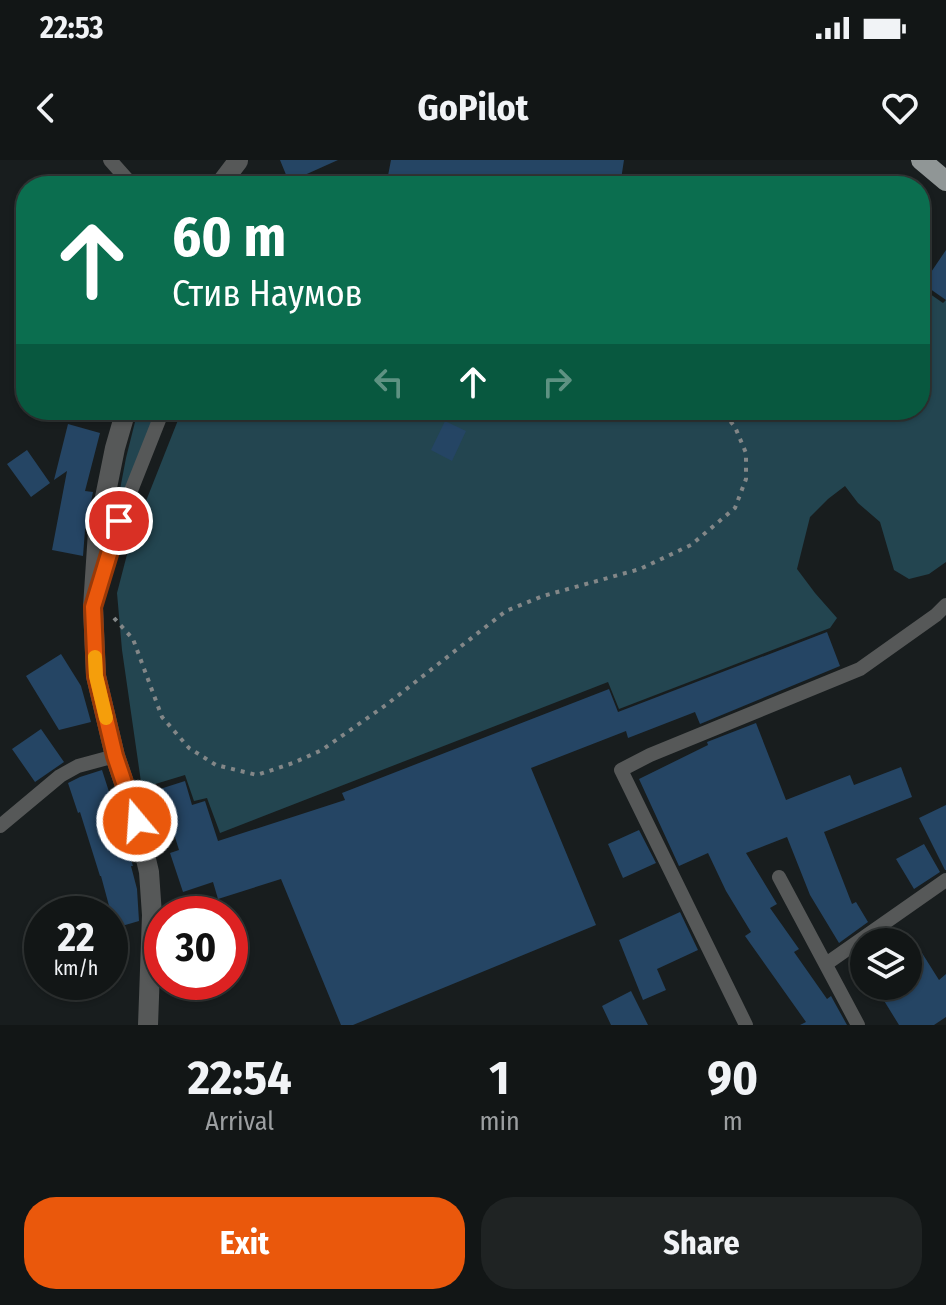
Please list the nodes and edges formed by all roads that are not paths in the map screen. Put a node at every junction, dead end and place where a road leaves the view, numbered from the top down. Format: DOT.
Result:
graph roads {
  1 [pos="110,160"];
  2 [pos="921,160"];
  3 [pos="124,176"];
  4 [pos="946,181"];
  5 [pos="123,420"];
  6 [pos="159,420"];
  7 [pos="93,607"];
  8 [pos="943,616"];
  9 [pos="115,756"];
  10 [pos="0,826"];
  11 [pos="779,877"];
  12 [pos="946,880"];
  13 [pos="826,964"];
  14 [pos="148,1025"];
  15 [pos="746,1025"];
  16 [pos="858,1025"];
  1 -- 3 [label="lane"];
  2 -- 4 [label="main road"];
  5 -- 7 [label="street"];
  6 -- 7 [label="lane"];
  7 -- 9 [label="street"];
  8 -- 15 [label="lane"];
  9 -- 10 [label="lane"];
  9 -- 14 [label="street"];
  11 -- 13 [label="lane"];
  12 -- 13 [label="lane"];
  13 -- 16 [label="lane"];
}
